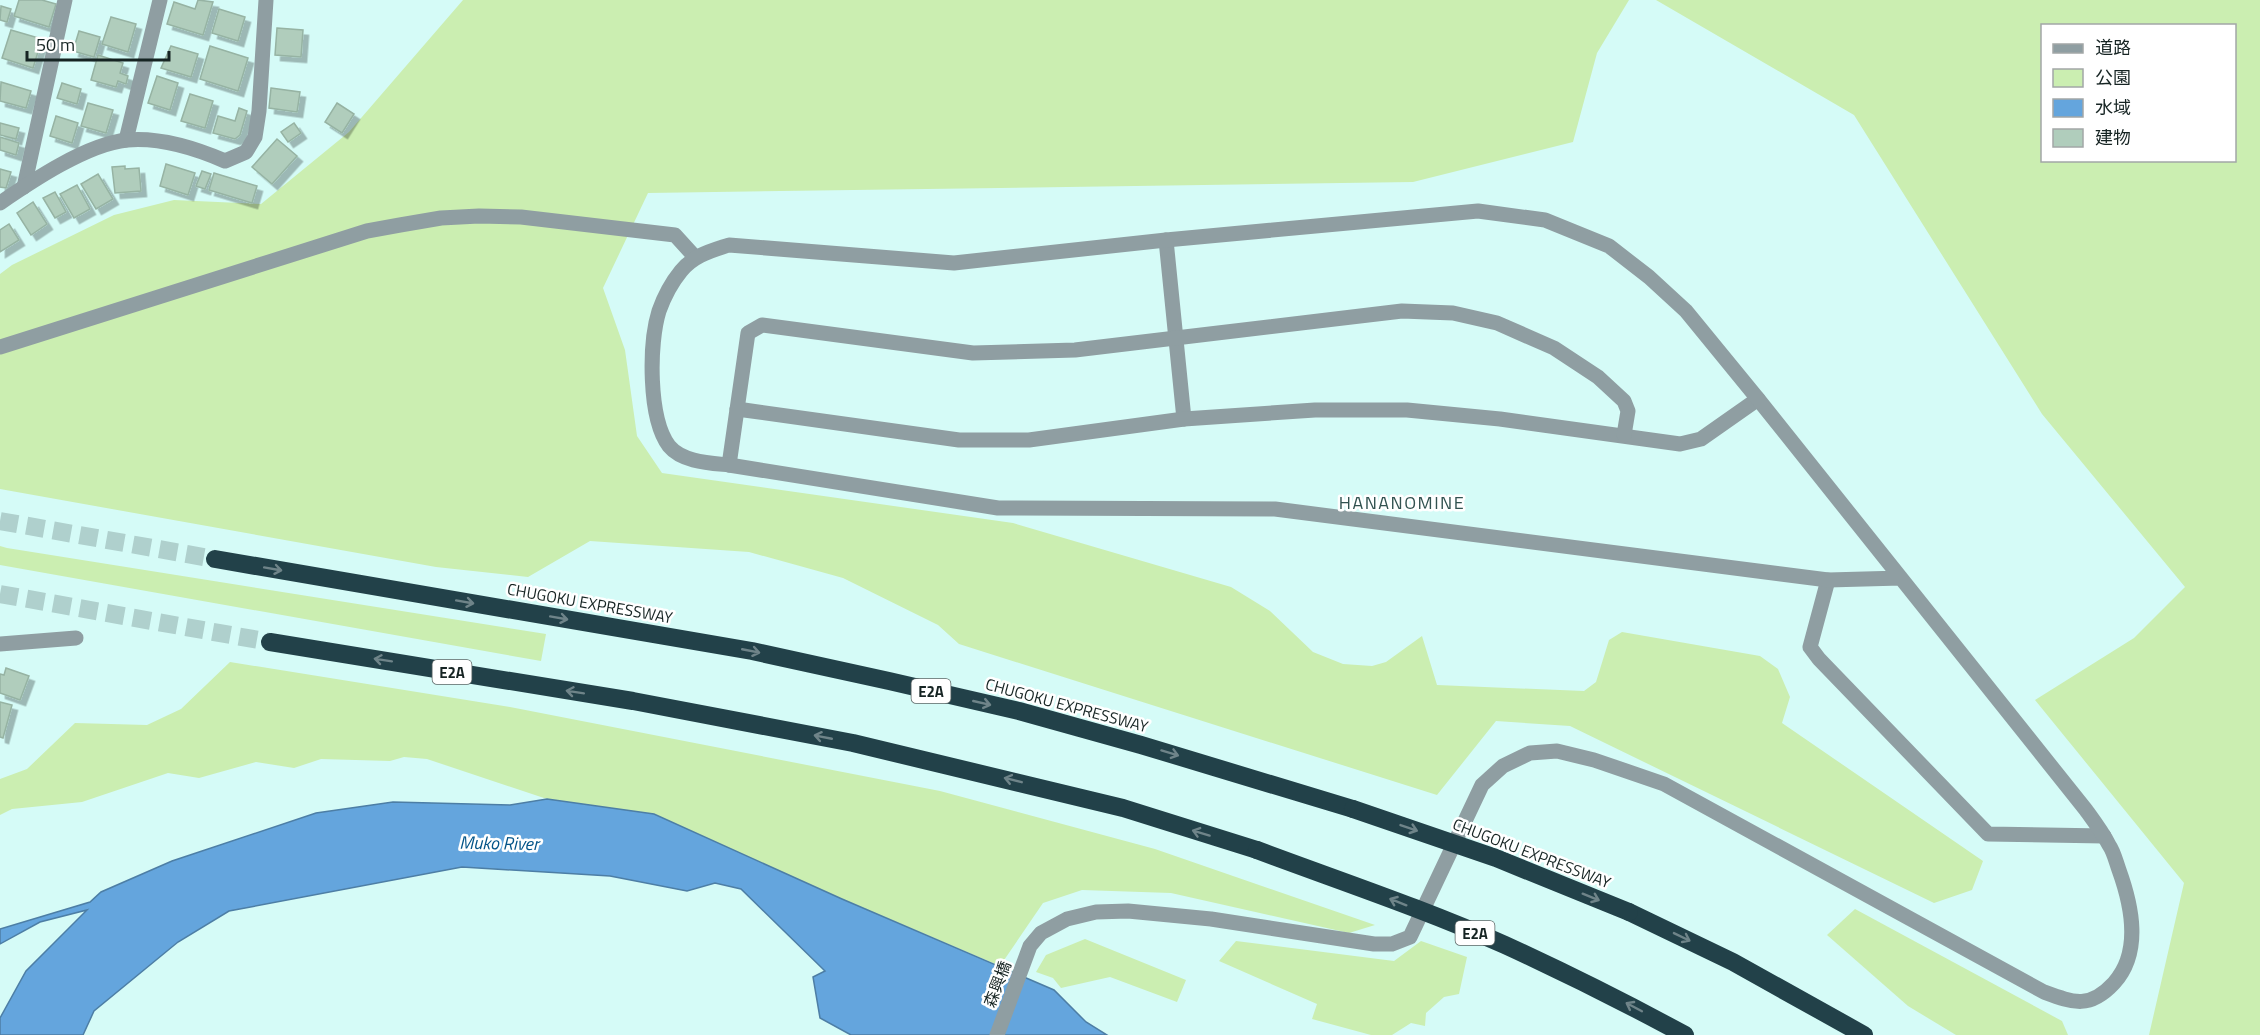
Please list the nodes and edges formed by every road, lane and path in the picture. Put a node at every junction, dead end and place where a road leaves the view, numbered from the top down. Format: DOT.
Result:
graph roads {
  1 [pos="65,0"];
  2 [pos="160,0"];
  3 [pos="266,0"];
  4 [pos="126,140"];
  5 [pos="24,187"];
  6 [pos="0,203"];
  7 [pos="1166,240"];
  8 [pos="695,257"];
  9 [pos="1176,337"];
  10 [pos="0,347"];
  11 [pos="1758,399"];
  12 [pos="736,409"];
  13 [pos="1184,419"];
  14 [pos="1624,435"];
  15 [pos="729,465"];
  16 [pos="215,559"];
  17 [pos="1901,578"];
  18 [pos="1828,580"];
  19 [pos="76,638"];
  20 [pos="270,642"];
  21 [pos="0,644"];
  22 [pos="2104,836"];
  23 [pos="997,1035"];
  24 [pos="1685,1035"];
  25 [pos="1864,1035"];
  1 -- 5 [label="street"];
  2 -- 4 [label="street"];
  3 -- 4 [label="street"];
  4 -- 5 [label="street"];
  5 -- 6 [label="street"];
  7 -- 8 [label="street"];
  7 -- 9 [label="street"];
  7 -- 11 [label="street"];
  8 -- 10 [label="street"];
  8 -- 15 [label="street"];
  9 -- 12 [label="street"];
  9 -- 13 [label="street"];
  9 -- 14 [label="street"];
  11 -- 14 [label="street"];
  11 -- 17 [label="street"];
  12 -- 13 [label="street"];
  12 -- 15 [label="street"];
  13 -- 14 [label="street"];
  15 -- 18 [label="street"];
  16 -- 25 [label="highway, CHUGOKU EXPRESSWAY / E2A, one-way, bridge"];
  17 -- 18 [label="street"];
  17 -- 22 [label="street"];
  18 -- 22 [label="street"];
  19 -- 21 [label="street"];
  24 -- 20 [label="highway, E2A, one-way, bridge"];
  22 -- 23 [label="street, 森興橋"];
}
